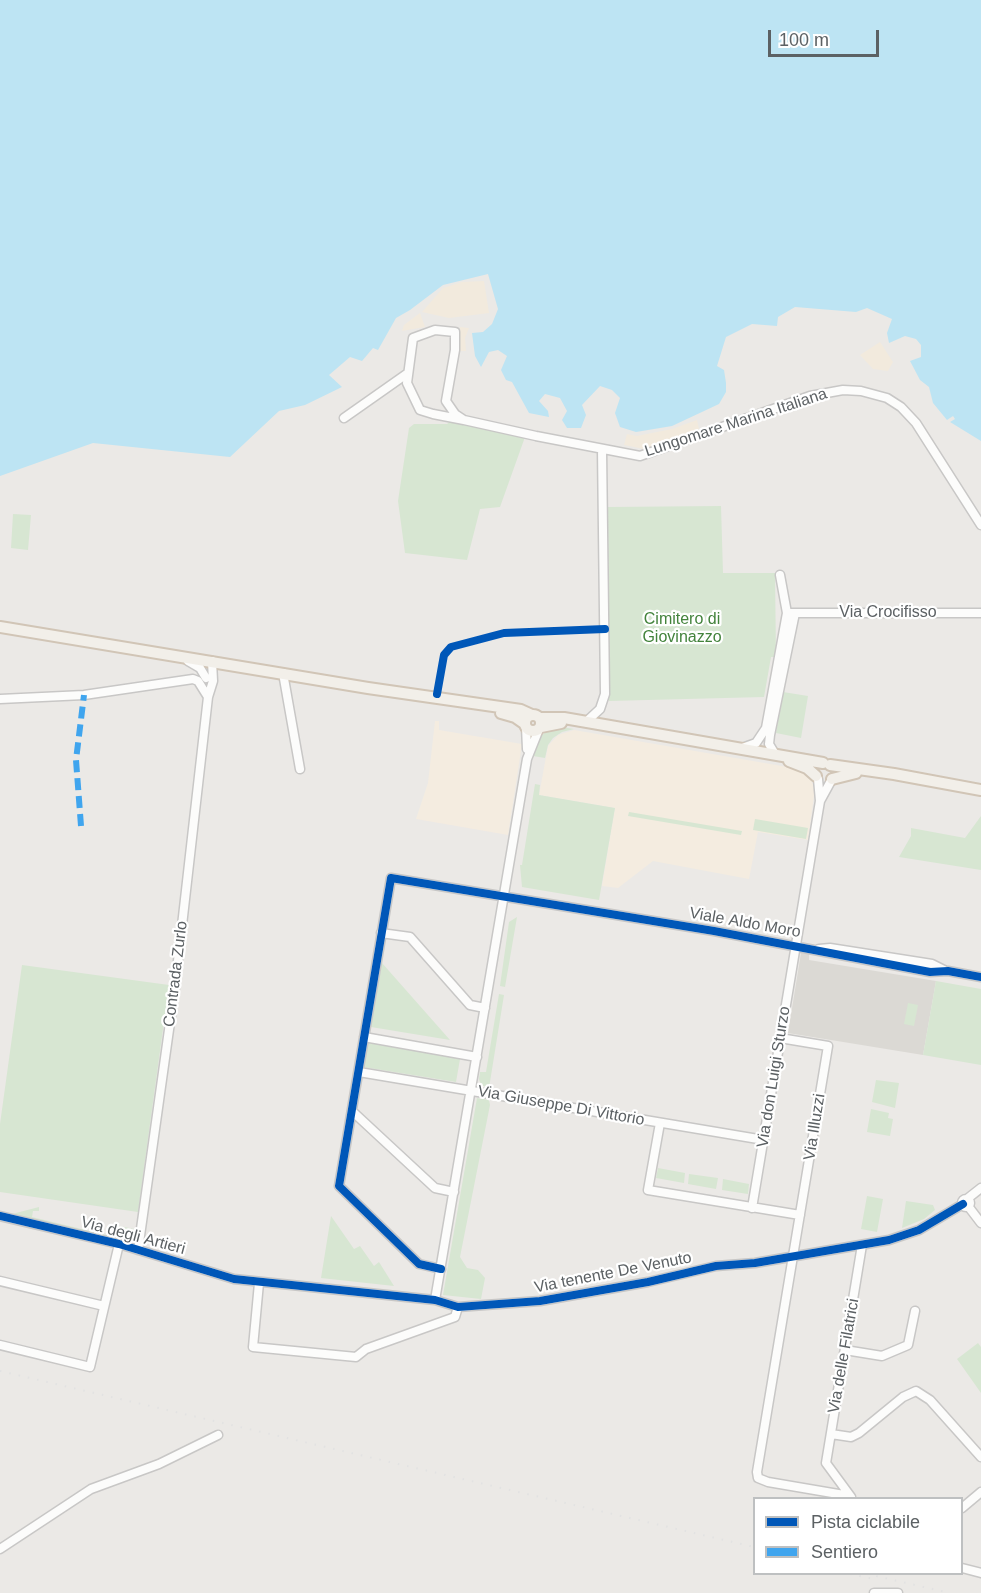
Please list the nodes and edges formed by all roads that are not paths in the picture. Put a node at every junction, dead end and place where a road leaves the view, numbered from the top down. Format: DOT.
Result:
graph roads {
  1 [pos="408,373"];
  2 [pos="344,418"];
  3 [pos="464,420"];
  4 [pos="602,448"];
  5 [pos="981,525"];
  6 [pos="780,574"];
  7 [pos="791,613"];
  8 [pos="981,613"];
  9 [pos="0,627"];
  10 [pos="173,655"];
  11 [pos="212,662"];
  12 [pos="243,667"];
  13 [pos="283,673"];
  14 [pos="209,680"];
  15 [pos="368,688"];
  16 [pos="208,697"];
  17 [pos="0,699"];
  18 [pos="538,722"];
  19 [pos="586,722"];
  20 [pos="525,726"];
  21 [pos="741,748"];
  22 [pos="775,754"];
  23 [pos="527,759"];
  24 [pos="826,764"];
  25 [pos="300,769"];
  26 [pos="817,777"];
  27 [pos="832,779"];
  28 [pos="916,779"];
  29 [pos="981,790"];
  30 [pos="820,801"];
  31 [pos="503,896"];
  32 [pos="381,933"];
  33 [pos="796,946"];
  34 [pos="981,977"];
  35 [pos="484,1008"];
  36 [pos="364,1037"];
  37 [pos="780,1038"];
  38 [pos="477,1057"];
  39 [pos="359,1072"];
  40 [pos="471,1091"];
  41 [pos="352,1111"];
  42 [pos="660,1123"];
  43 [pos="764,1140"];
  44 [pos="981,1188"];
  45 [pos="454,1192"];
  46 [pos="966,1203"];
  47 [pos="752,1208"];
  48 [pos="800,1215"];
  49 [pos="0,1216"];
  50 [pos="981,1223"];
  51 [pos="119,1244"];
  52 [pos="862,1245"];
  53 [pos="138,1250"];
  54 [pos="794,1257"];
  55 [pos="441,1269"];
  56 [pos="0,1281"];
  57 [pos="259,1283"];
  58 [pos="435,1300"];
  59 [pos="104,1306"];
  60 [pos="458,1307"];
  61 [pos="915,1311"];
  62 [pos="0,1345"];
  63 [pos="845,1350"];
  64 [pos="831,1434"];
  65 [pos="218,1435"];
  66 [pos="981,1457"];
  67 [pos="981,1492"];
  68 [pos="851,1497"];
  69 [pos="963,1507"];
  70 [pos="0,1549"];
  71 [pos="963,1568"];
  72 [pos="981,1573"];
  73 [pos="877,1592"];
  74 [pos="898,1593"];
  1 -- 2 [label="street"];
  1 -- 3 [label="street, Lungomare Marina Italiana"];
  1 -- 3 [label="street, Lungomare Marina Italiana"];
  3 -- 4 [label="street, Lungomare Marina Italiana"];
  4 -- 5 [label="street, Lungomare Marina Italiana"];
  4 -- 19 [label="street"];
  6 -- 7 [label="street"];
  7 -- 8 [label="street, Via Crocifisso"];
  7 -- 21 [label="street"];
  7 -- 22 [label="street"];
  9 -- 10 [label="main road"];
  10 -- 11 [label="main road"];
  10 -- 14 [label="street"];
  11 -- 12 [label="main road"];
  11 -- 14 [label="street"];
  12 -- 13 [label="main road"];
  12 -- 14 [label="street"];
  13 -- 15 [label="main road"];
  13 -- 25 [label="street"];
  14 -- 16 [label="street, Contrada Zurlo"];
  15 -- 18 [label="main road"];
  15 -- 20 [label="main road"];
  16 -- 17 [label="street"];
  16 -- 53 [label="street, Contrada Zurlo"];
  18 -- 19 [label="main road"];
  18 -- 20 [label="main road"];
  18 -- 23 [label="street"];
  18 -- 26 [label="main road"];
  19 -- 21 [label="main road"];
  20 -- 23 [label="street"];
  21 -- 22 [label="main road"];
  22 -- 24 [label="main road"];
  23 -- 31 [label="street"];
  24 -- 26 [label="main road"];
  24 -- 27 [label="main road"];
  24 -- 28 [label="main road"];
  26 -- 27 [label="main road"];
  26 -- 30 [label="street"];
  27 -- 28 [label="main road"];
  27 -- 30 [label="street"];
  28 -- 29 [label="main road"];
  30 -- 33 [label="street, Via don Luigi Sturzo"];
  31 -- 32 [label="street, Viale Aldo Moro"];
  31 -- 33 [label="street, Viale Aldo Moro"];
  31 -- 35 [label="street"];
  32 -- 35 [label="street"];
  32 -- 36 [label="street"];
  33 -- 34 [label="street, Viale Aldo Moro"];
  33 -- 37 [label="street, Via don Luigi Sturzo"];
  35 -- 38 [label="street"];
  36 -- 38 [label="street"];
  36 -- 39 [label="street"];
  37 -- 43 [label="street, Via don Luigi Sturzo"];
  37 -- 48 [label="street, Via Illuzzi"];
  38 -- 40 [label="street"];
  39 -- 40 [label="street, Via Giuseppe Di Vittorio"];
  39 -- 41 [label="street"];
  40 -- 42 [label="street, Via Giuseppe Di Vittorio"];
  40 -- 45 [label="street"];
  41 -- 45 [label="street"];
  41 -- 55 [label="street"];
  42 -- 43 [label="street, Via Giuseppe Di Vittorio"];
  42 -- 47 [label="street"];
  43 -- 47 [label="street, Via don Luigi Sturzo"];
  44 -- 46 [label="street, Via tenente De Venuto"];
  45 -- 55 [label="street"];
  46 -- 50 [label="street"];
  46 -- 52 [label="street, Via tenente De Venuto"];
  47 -- 48 [label="street"];
  48 -- 54 [label="street, Via Illuzzi"];
  49 -- 51 [label="street, Via degli Artieri"];
  51 -- 53 [label="street, Via degli Artieri"];
  51 -- 59 [label="street"];
  52 -- 54 [label="street, Via tenente De Venuto"];
  52 -- 63 [label="street, Via delle Filatrici"];
  53 -- 57 [label="street, Via degli Artieri"];
  54 -- 60 [label="street, Via tenente De Venuto"];
  54 -- 68 [label="street, Via Illuzzi"];
  55 -- 58 [label="street"];
  56 -- 59 [label="street"];
  57 -- 58 [label="street, Via tenente De Venuto"];
  57 -- 60 [label="street"];
  58 -- 60 [label="street, Via tenente De Venuto"];
  59 -- 62 [label="street"];
  61 -- 63 [label="street"];
  63 -- 64 [label="street, Via delle Filatrici"];
  64 -- 66 [label="street"];
  64 -- 68 [label="street, Via delle Filatrici"];
  65 -- 70 [label="street"];
  67 -- 69 [label="street"];
  71 -- 72 [label="street"];
  73 -- 74 [label="street"];
}
